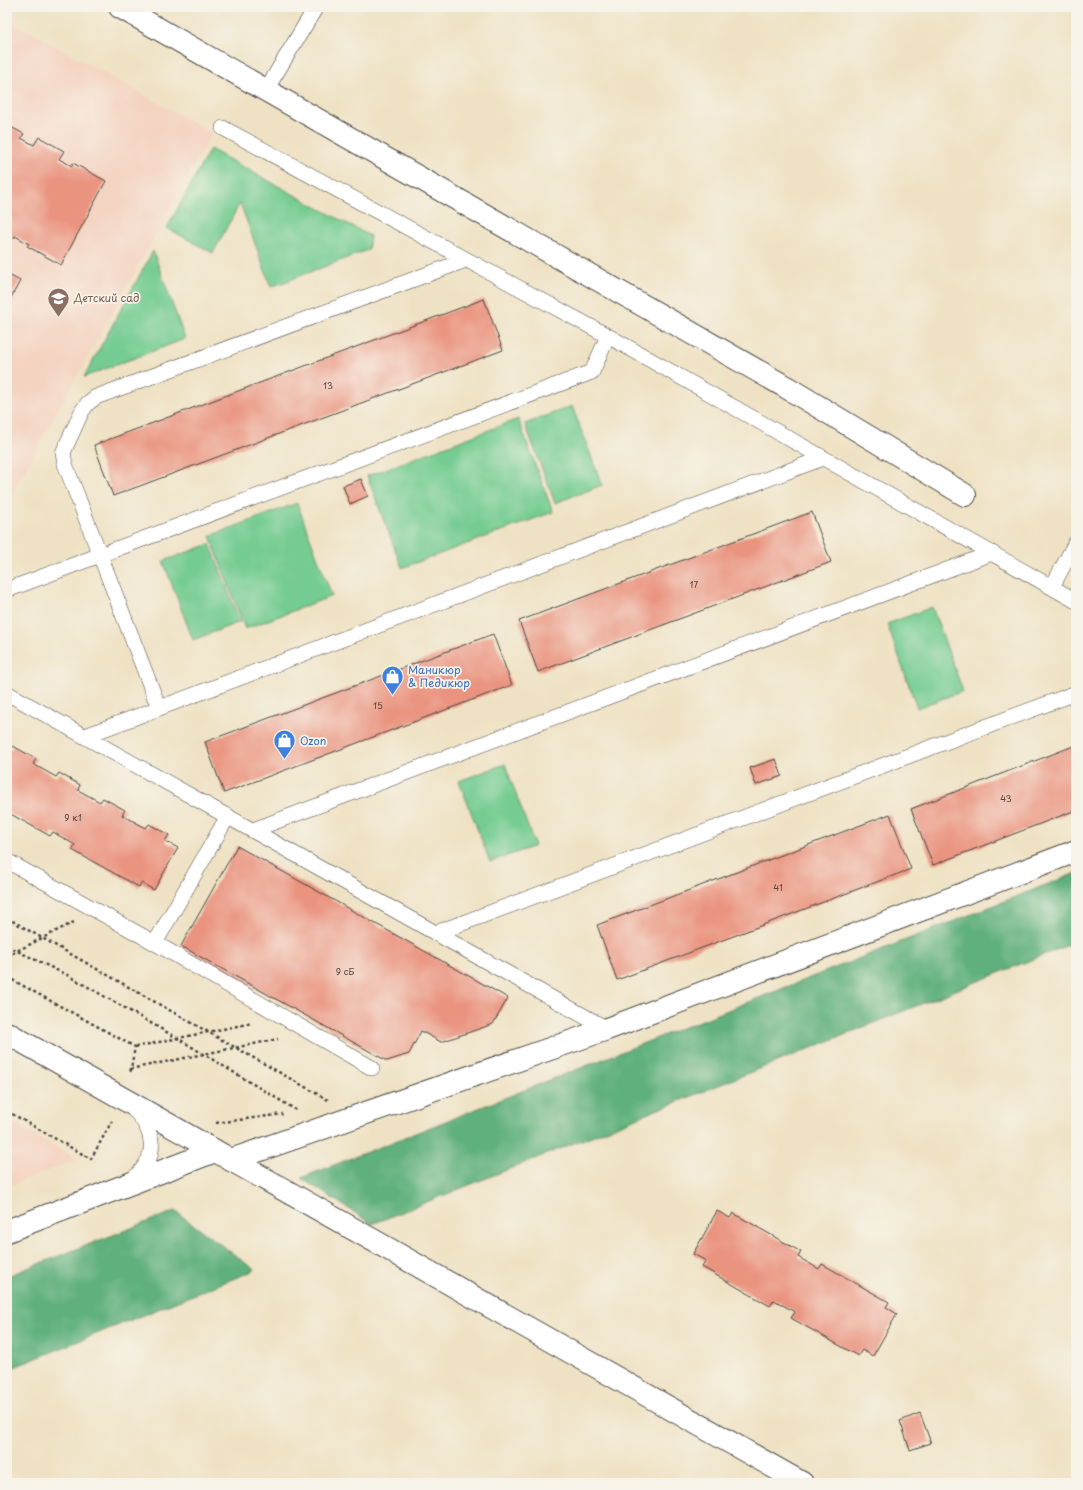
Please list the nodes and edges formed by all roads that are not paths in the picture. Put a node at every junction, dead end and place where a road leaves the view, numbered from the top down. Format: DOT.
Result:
graph roads {
  1 [pos="120,7"];
  2 [pos="316,7"];
  3 [pos="266,90"];
  4 [pos="222,128"];
  5 [pos="466,260"];
  6 [pos="608,336"];
  7 [pos="823,458"];
  8 [pos="965,495"];
  9 [pos="1076,542"];
  10 [pos="992,553"];
  11 [pos="100,555"];
  12 [pos="1052,587"];
  13 [pos="7,590"];
  14 [pos="1076,601"];
  15 [pos="7,693"];
  16 [pos="1076,693"];
  17 [pos="159,708"];
  18 [pos="85,736"];
  19 [pos="228,816"];
  20 [pos="253,830"];
  21 [pos="1076,851"];
  22 [pos="7,860"];
  23 [pos="436,933"];
  24 [pos="155,943"];
  25 [pos="608,1028"];
  26 [pos="7,1033"];
  27 [pos="372,1068"];
  28 [pos="123,1098"];
  29 [pos="223,1155"];
  30 [pos="128,1184"];
  31 [pos="7,1231"];
  32 [pos="802,1483"];
  1 -- 3 [label="street"];
  2 -- 3 [label="lane"];
  3 -- 8 [label="street"];
  4 -- 5 [label="lane"];
  5 -- 6 [label="lane"];
  5 -- 11 [label="lane"];
  6 -- 7 [label="lane"];
  6 -- 11 [label="lane"];
  7 -- 10 [label="lane"];
  7 -- 17 [label="lane"];
  9 -- 12 [label="lane"];
  10 -- 12 [label="lane"];
  10 -- 20 [label="lane"];
  11 -- 13 [label="lane"];
  11 -- 17 [label="lane"];
  12 -- 14 [label="lane"];
  15 -- 18 [label="lane"];
  16 -- 23 [label="lane"];
  17 -- 18 [label="lane"];
  18 -- 19 [label="lane"];
  19 -- 20 [label="lane"];
  19 -- 24 [label="lane"];
  20 -- 23 [label="lane"];
  21 -- 25 [label="street"];
  22 -- 24 [label="lane"];
  23 -- 25 [label="lane"];
  24 -- 27 [label="lane"];
  25 -- 29 [label="street"];
  26 -- 28 [label="street"];
  28 -- 29 [label="street"];
  28 -- 30 [label="lane"];
  29 -- 30 [label="street"];
  29 -- 32 [label="street"];
  30 -- 31 [label="street"];
}
